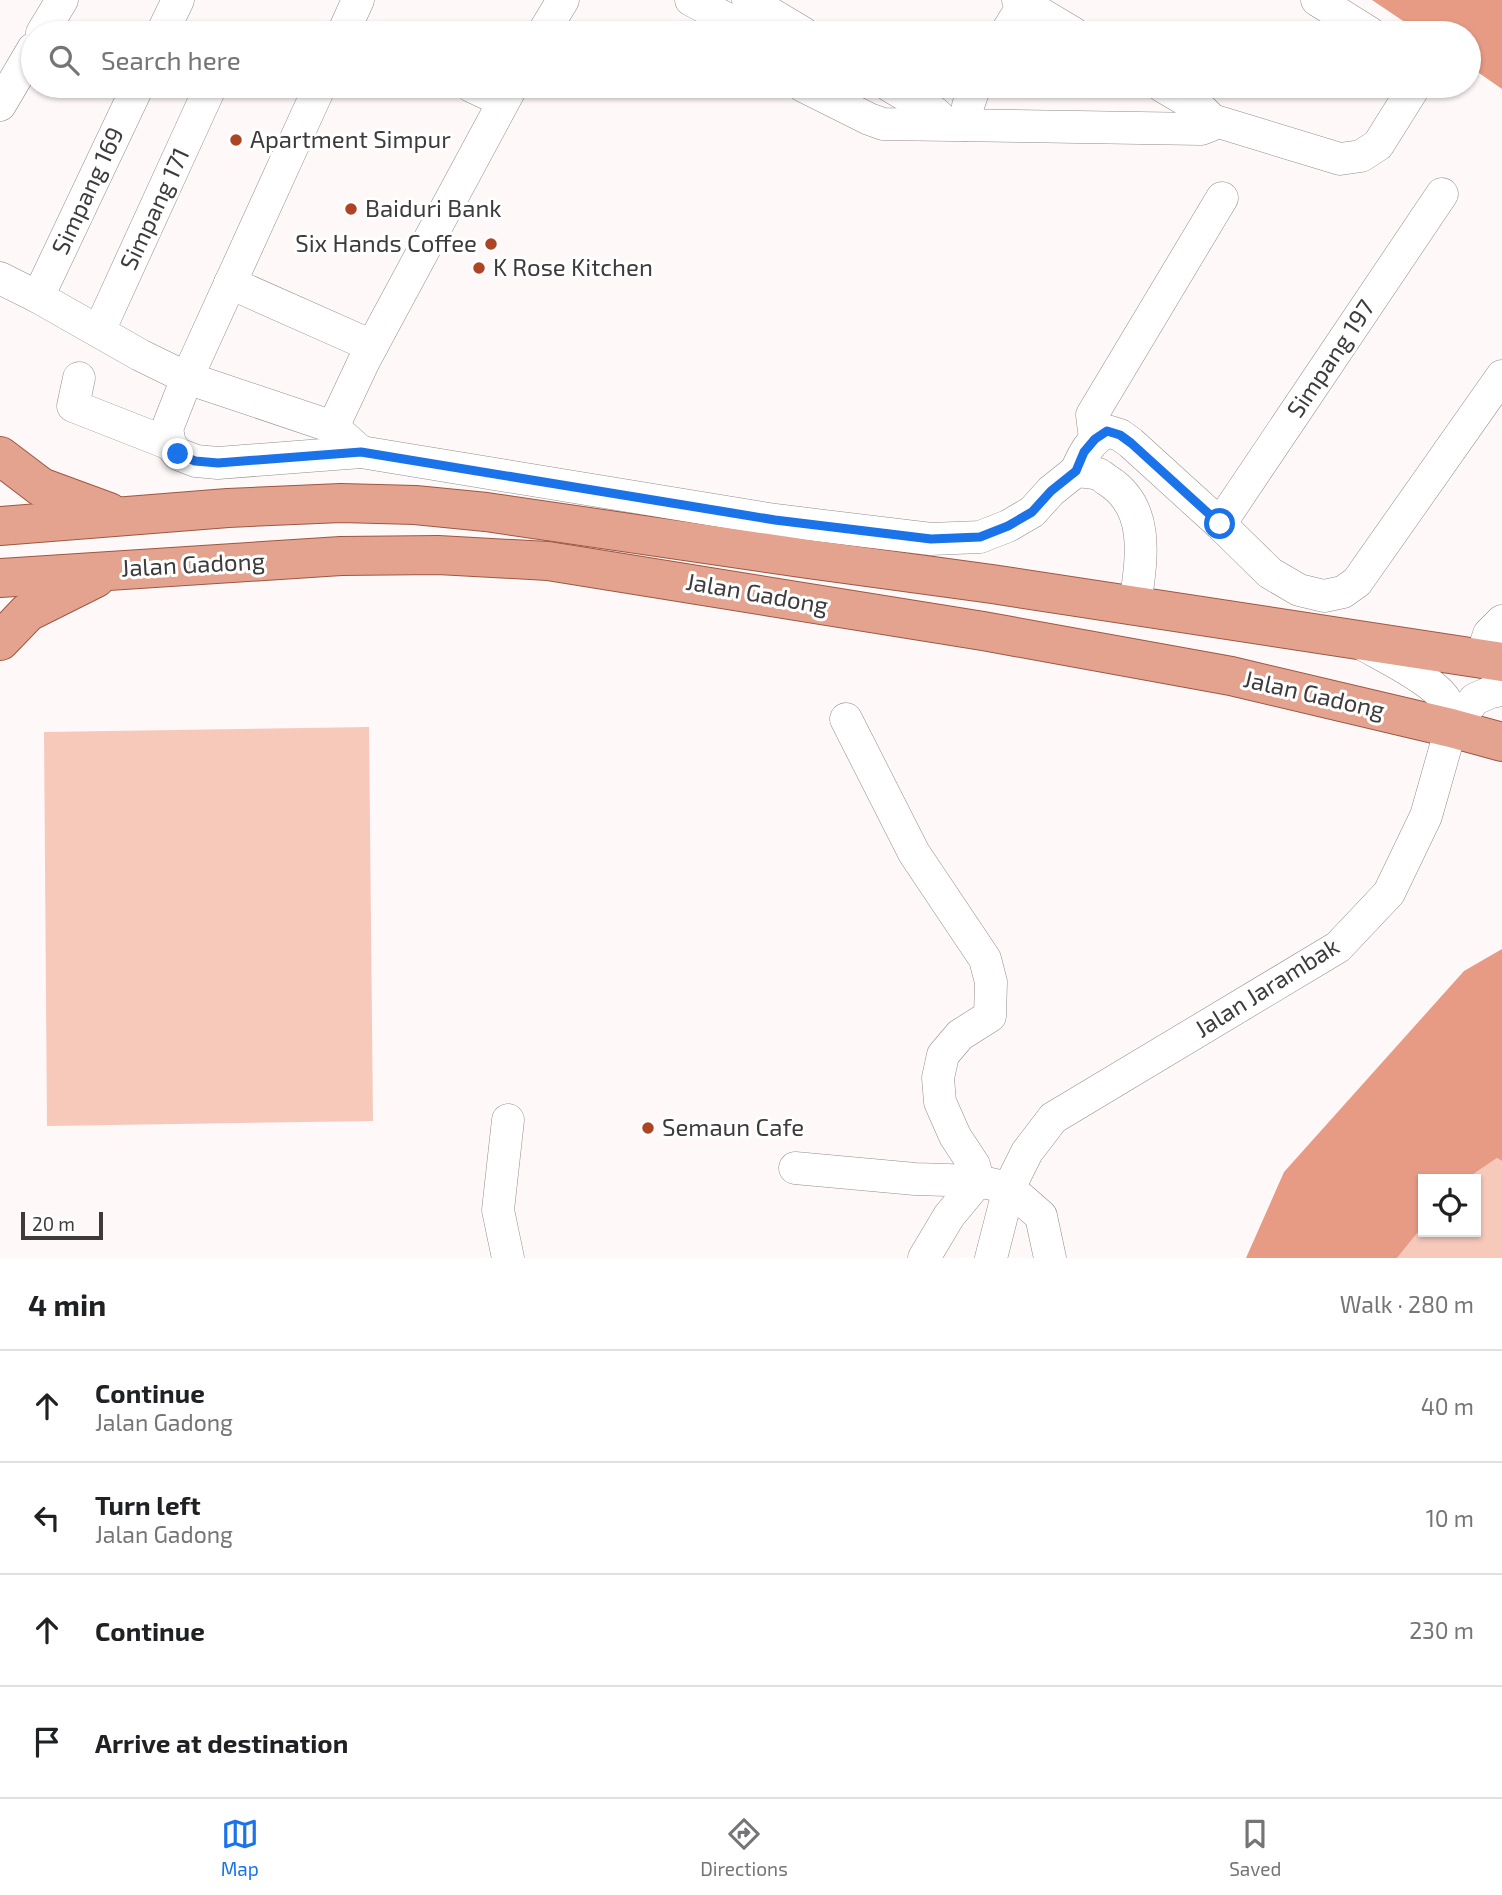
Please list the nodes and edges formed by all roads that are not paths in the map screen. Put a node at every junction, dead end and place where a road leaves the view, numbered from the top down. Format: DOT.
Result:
graph roads {
  1 [pos="62,0"];
  2 [pos="178,0"];
  3 [pos="563,0"];
  4 [pos="691,0"];
  5 [pos="748,0"];
  6 [pos="1317,0"];
  7 [pos="1021,2"];
  8 [pos="49,21"];
  9 [pos="168,21"];
  10 [pos="550,21"];
  11 [pos="731,21"];
  12 [pos="783,21"];
  13 [pos="1012,21"];
  14 [pos="1053,21"];
  15 [pos="1351,21"];
  16 [pos="21,69"];
  17 [pos="132,98"];
  18 [pos="206,98"];
  19 [pos="315,98"];
  20 [pos="504,98"];
  21 [pos="827,98"];
  22 [pos="910,98"];
  23 [pos="971,98"];
  24 [pos="1182,98"];
  25 [pos="1407,98"];
  26 [pos="0,106"];
  27 [pos="1212,120"];
  28 [pos="957,124"];
  29 [pos="1443,194"];
  30 [pos="1222,198"];
  31 [pos="0,278"];
  32 [pos="230,283"];
  33 [pos="38,297"];
  34 [pos="99,331"];
  35 [pos="372,346"];
  36 [pos="1502,376"];
  37 [pos="79,378"];
  38 [pos="187,378"];
  39 [pos="333,427"];
  40 [pos="1095,439"];
  41 [pos="170,444"];
  42 [pos="361,452"];
  43 [pos="0,456"];
  44 [pos="1076,471"];
  45 [pos="122,516"];
  46 [pos="1220,524"];
  47 [pos="0,526"];
  48 [pos="110,570"];
  49 [pos="0,578"];
  50 [pos="1135,606"];
  51 [pos="1502,621"];
  52 [pos="1354,639"];
  53 [pos="0,641"];
  54 [pos="1129,656"];
  55 [pos="1492,660"];
  56 [pos="1502,690"];
  57 [pos="846,719"];
  58 [pos="1451,728"];
  59 [pos="1502,742"];
  60 [pos="508,1120"];
  61 [pos="795,1168"];
  62 [pos="978,1181"];
  63 [pos="1009,1188"];
  64 [pos="508,1258"];
  65 [pos="924,1258"];
  66 [pos="992,1258"];
  67 [pos="1051,1258"];
  1 -- 8 [label="street"];
  2 -- 9 [label="street"];
  3 -- 10 [label="street"];
  4 -- 11 [label="street"];
  5 -- 12 [label="street"];
  6 -- 15 [label="street"];
  7 -- 13 [label="street"];
  7 -- 14 [label="street"];
  16 -- 26 [label="street"];
  17 -- 33 [label="street, Simpang 169"];
  18 -- 34 [label="street, Simpang 171"];
  19 -- 32 [label="street"];
  20 -- 35 [label="street"];
  21 -- 28 [label="street"];
  22 -- 28 [label="street"];
  23 -- 28 [label="street"];
  24 -- 27 [label="street"];
  25 -- 27 [label="street"];
  27 -- 28 [label="street"];
  29 -- 46 [label="street, Simpang 197"];
  30 -- 40 [label="street"];
  31 -- 33 [label="street"];
  32 -- 35 [label="street"];
  32 -- 38 [label="street"];
  33 -- 34 [label="street"];
  34 -- 38 [label="street"];
  35 -- 39 [label="street"];
  36 -- 46 [label="street"];
  37 -- 41 [label="street"];
  38 -- 39 [label="street"];
  38 -- 41 [label="street"];
  39 -- 42 [label="street"];
  40 -- 44 [label="street"];
  40 -- 46 [label="street"];
  41 -- 42 [label="street"];
  42 -- 44 [label="street"];
  43 -- 45 [label="main road"];
  44 -- 50 [label="street"];
  45 -- 47 [label="main road, Jalan Gadong"];
  45 -- 50 [label="main road, Jalan Gadong"];
  48 -- 49 [label="main road, Jalan Gadong"];
  48 -- 53 [label="main road"];
  48 -- 54 [label="main road, Jalan Gadong"];
  50 -- 52 [label="main road, Jalan Gadong"];
  50 -- 54 [label="main road"];
  51 -- 55 [label="street"];
  52 -- 55 [label="main road, Jalan Gadong"];
  52 -- 58 [label="street"];
  54 -- 58 [label="main road, Jalan Gadong"];
  56 -- 58 [label="street, Jalan Jarambak"];
  57 -- 62 [label="street"];
  58 -- 59 [label="main road, Jalan Gadong"];
  58 -- 63 [label="street, Jalan Jarambak"];
  60 -- 64 [label="street"];
  61 -- 62 [label="street"];
  62 -- 63 [label="street"];
  62 -- 65 [label="street"];
  63 -- 66 [label="street, Jalan Jarambak"];
  63 -- 67 [label="street"];
}
